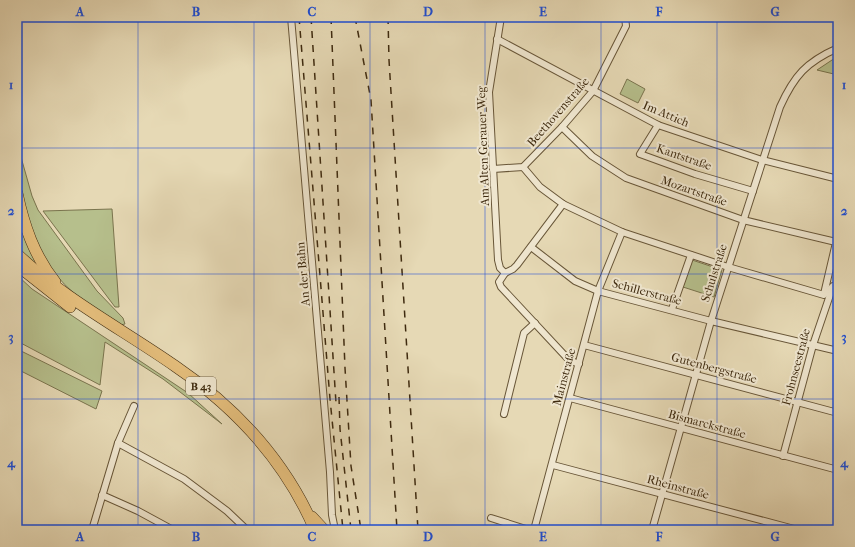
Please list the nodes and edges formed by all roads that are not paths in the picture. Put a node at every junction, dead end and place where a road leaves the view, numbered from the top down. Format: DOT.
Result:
graph roads {
  1 [pos="291,17"];
  2 [pos="502,17"];
  3 [pos="625,17"];
  4 [pos="498,39"];
  5 [pos="838,48"];
  6 [pos="593,91"];
  7 [pos="658,125"];
  8 [pos="562,127"];
  9 [pos="762,160"];
  10 [pos="523,167"];
  11 [pos="493,169"];
  12 [pos="838,178"];
  13 [pos="753,191"];
  14 [pos="17,194"];
  15 [pos="562,204"];
  16 [pos="743,220"];
  17 [pos="622,232"];
  18 [pos="838,234"];
  19 [pos="836,242"];
  20 [pos="531,247"];
  21 [pos="17,254"];
  22 [pos="692,255"];
  23 [pos="17,265"];
  24 [pos="728,267"];
  25 [pos="505,273"];
  26 [pos="836,286"];
  27 [pos="598,291"];
  28 [pos="66,294"];
  29 [pos="824,295"];
  30 [pos="672,309"];
  31 [pos="711,321"];
  32 [pos="535,323"];
  33 [pos="813,345"];
  34 [pos="584,346"];
  35 [pos="838,351"];
  36 [pos="579,364"];
  37 [pos="697,375"];
  38 [pos="570,398"];
  39 [pos="798,402"];
  40 [pos="134,406"];
  41 [pos="838,413"];
  42 [pos="504,414"];
  43 [pos="681,428"];
  44 [pos="118,443"];
  45 [pos="783,456"];
  46 [pos="553,465"];
  47 [pos="838,470"];
  48 [pos="662,494"];
  49 [pos="102,495"];
  50 [pos="305,509"];
  51 [pos="491,518"];
  52 [pos="92,530"];
  53 [pos="173,530"];
  54 [pos="248,530"];
  55 [pos="309,530"];
  56 [pos="315,530"];
  57 [pos="324,530"];
  58 [pos="335,530"];
  59 [pos="529,530"];
  60 [pos="534,530"];
  61 [pos="652,530"];
  62 [pos="798,530"];
  1 -- 58 [label="street, An der Bahn"];
  2 -- 4 [label="street, Am Alten Gerauer Weg"];
  3 -- 6 [label="street, Beethovenstraße"];
  4 -- 6 [label="street, Im Attich"];
  4 -- 11 [label="street, Am Alten Gerauer Weg"];
  5 -- 9 [label="street, Schulstraße"];
  6 -- 7 [label="street, Im Attich"];
  6 -- 8 [label="street, Beethovenstraße"];
  7 -- 9 [label="street, Im Attich"];
  7 -- 13 [label="street, Kantstraße"];
  8 -- 10 [label="street, Beethovenstraße"];
  8 -- 16 [label="street, Mozartstraße"];
  9 -- 12 [label="street, Im Attich"];
  9 -- 13 [label="street, Schulstraße"];
  10 -- 11 [label="street"];
  10 -- 15 [label="street"];
  11 -- 25 [label="street, Am Alten Gerauer Weg"];
  13 -- 16 [label="street, Schulstraße"];
  14 -- 28 [label="highway"];
  15 -- 17 [label="street"];
  15 -- 20 [label="street"];
  16 -- 19 [label="street, Mozartstraße"];
  16 -- 24 [label="street, Schulstraße"];
  17 -- 22 [label="street"];
  17 -- 27 [label="street, Mainstraße"];
  18 -- 19 [label="street"];
  19 -- 29 [label="street"];
  20 -- 25 [label="street"];
  20 -- 27 [label="street, Schillerstraße"];
  21 -- 28 [label="highway, B 43"];
  22 -- 24 [label="street"];
  22 -- 30 [label="street"];
  23 -- 55 [label="highway, B 43"];
  24 -- 29 [label="street"];
  24 -- 31 [label="street, Schulstraße"];
  25 -- 32 [label="street"];
  26 -- 29 [label="street"];
  26 -- 33 [label="street, Frohnseestraße"];
  27 -- 30 [label="street, Schillerstraße"];
  27 -- 34 [label="street, Mainstraße"];
  28 -- 50 [label="highway, B 43"];
  30 -- 31 [label="street, Schillerstraße"];
  31 -- 33 [label="street, Schillerstraße"];
  31 -- 37 [label="street, Schulstraße"];
  32 -- 36 [label="street"];
  32 -- 42 [label="street"];
  33 -- 35 [label="street, Schillerstraße"];
  33 -- 39 [label="street, Frohnseestraße"];
  34 -- 36 [label="street, Mainstraße"];
  34 -- 37 [label="street, Gutenbergstraße"];
  36 -- 38 [label="street, Mainstraße"];
  37 -- 39 [label="street, Gutenbergstraße"];
  37 -- 43 [label="street, Schulstraße"];
  38 -- 43 [label="street, Bismarckstraße"];
  38 -- 46 [label="street, Mainstraße"];
  39 -- 41 [label="street, Gutenbergstraße"];
  39 -- 45 [label="street, Frohnseestraße"];
  40 -- 44 [label="street"];
  43 -- 45 [label="street, Bismarckstraße"];
  43 -- 48 [label="street, Schulstraße"];
  44 -- 49 [label="street"];
  44 -- 54 [label="street"];
  45 -- 47 [label="street, Bismarckstraße"];
  46 -- 48 [label="street, Rheinstraße"];
  46 -- 60 [label="street, Mainstraße"];
  48 -- 61 [label="street, Schulstraße"];
  48 -- 62 [label="street, Rheinstraße"];
  49 -- 52 [label="street"];
  49 -- 53 [label="street"];
  50 -- 56 [label="highway, B 43"];
  50 -- 57 [label="highway"];
  51 -- 59 [label="street"];
}
